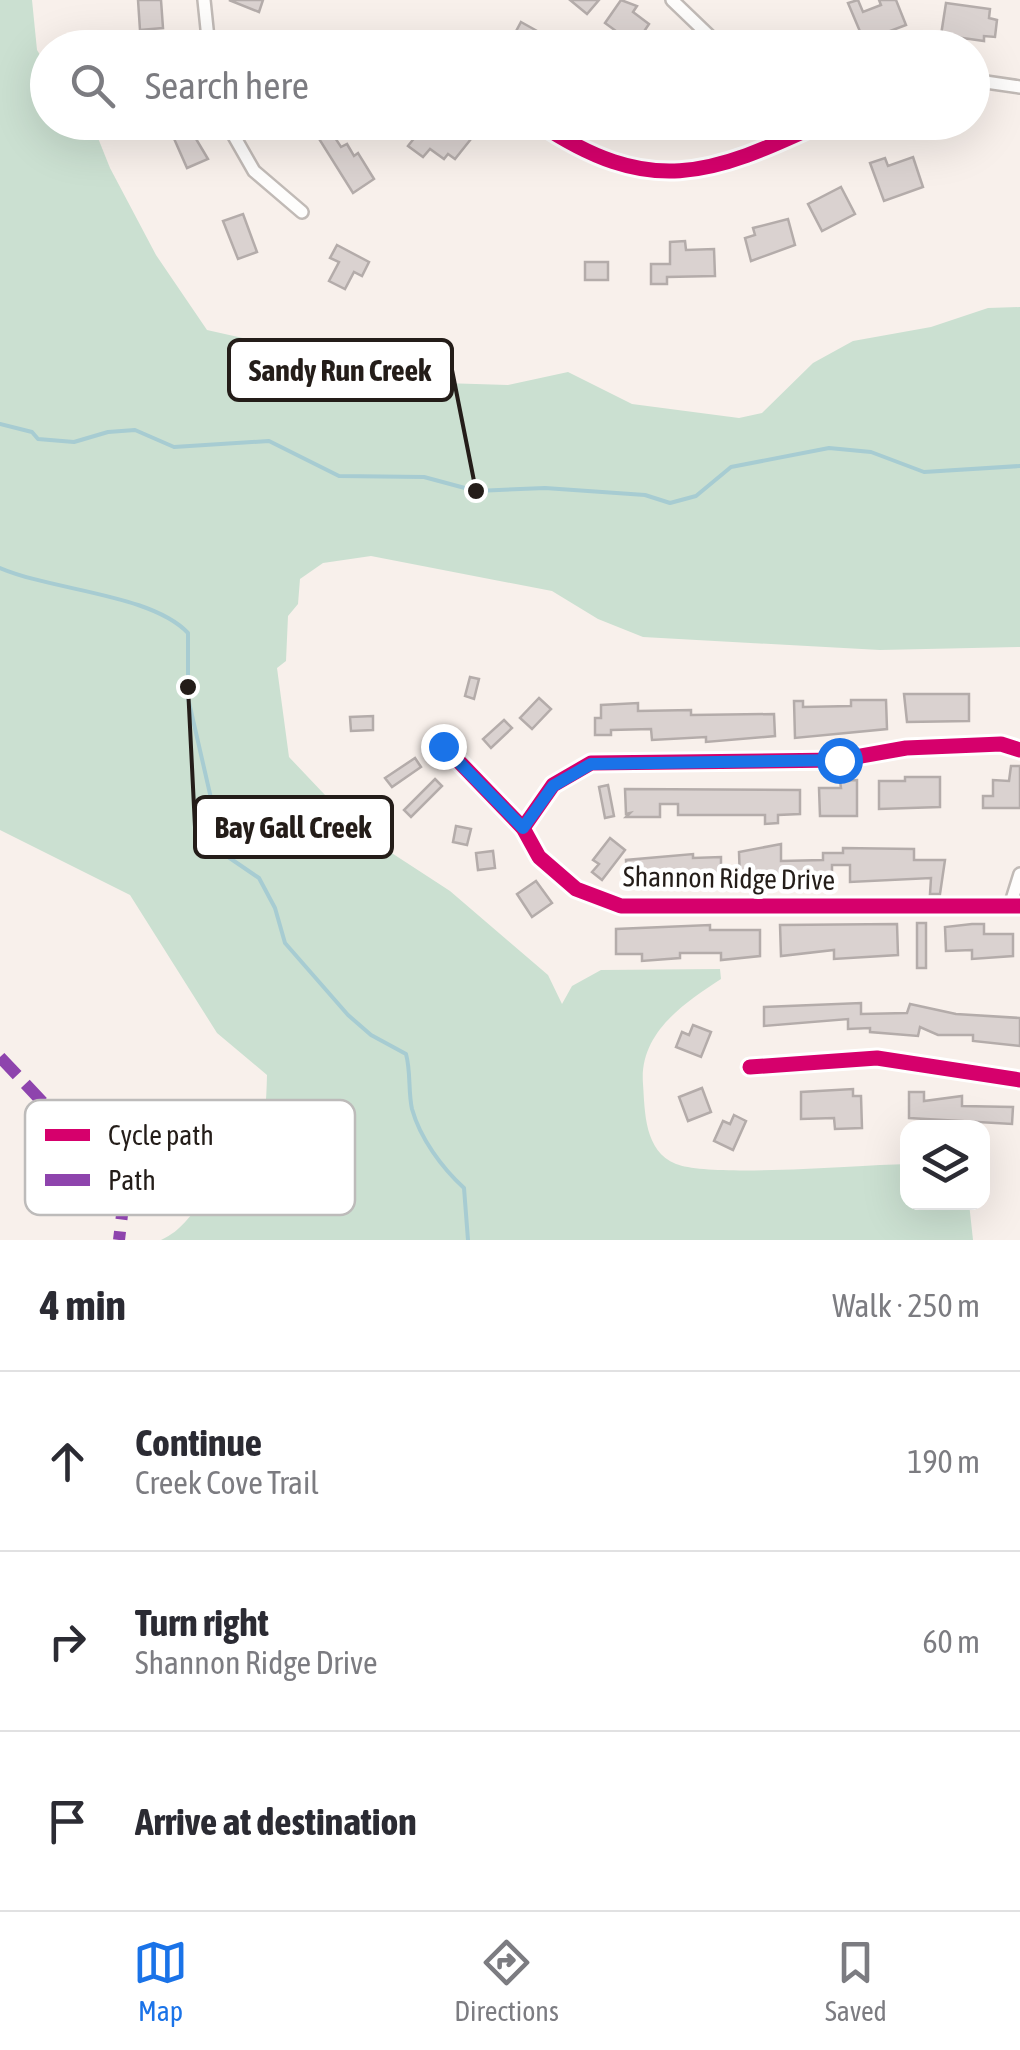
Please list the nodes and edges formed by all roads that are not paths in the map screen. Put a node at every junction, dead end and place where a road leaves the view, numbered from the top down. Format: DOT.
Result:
graph roads {
  1 [pos="204,0"];
  2 [pos="672,0"];
  3 [pos="207,30"];
  4 [pos="703,30"];
  5 [pos="990,83"];
  6 [pos="1020,87"];
  7 [pos="236,140"];
  8 [pos="564,140"];
  9 [pos="767,140"];
  10 [pos="785,140"];
  11 [pos="770,147"];
  12 [pos="302,212"];
  13 [pos="443,746"];
  14 [pos="1020,750"];
  15 [pos="523,828"];
  16 [pos="1020,874"];
  17 [pos="1015,906"];
  18 [pos="750,1067"];
  19 [pos="1020,1080"];
  1 -- 3 [label="street"];
  2 -- 4 [label="street"];
  5 -- 6 [label="street"];
  7 -- 12 [label="street"];
  8 -- 11 [label="street"];
  9 -- 11 [label="street"];
  10 -- 11 [label="street"];
  13 -- 15 [label="street, Shannon Ridge Drive"];
  14 -- 15 [label="street"];
  15 -- 17 [label="street, Shannon Ridge Drive"];
  16 -- 17 [label="street"];
  18 -- 19 [label="street"];
}
